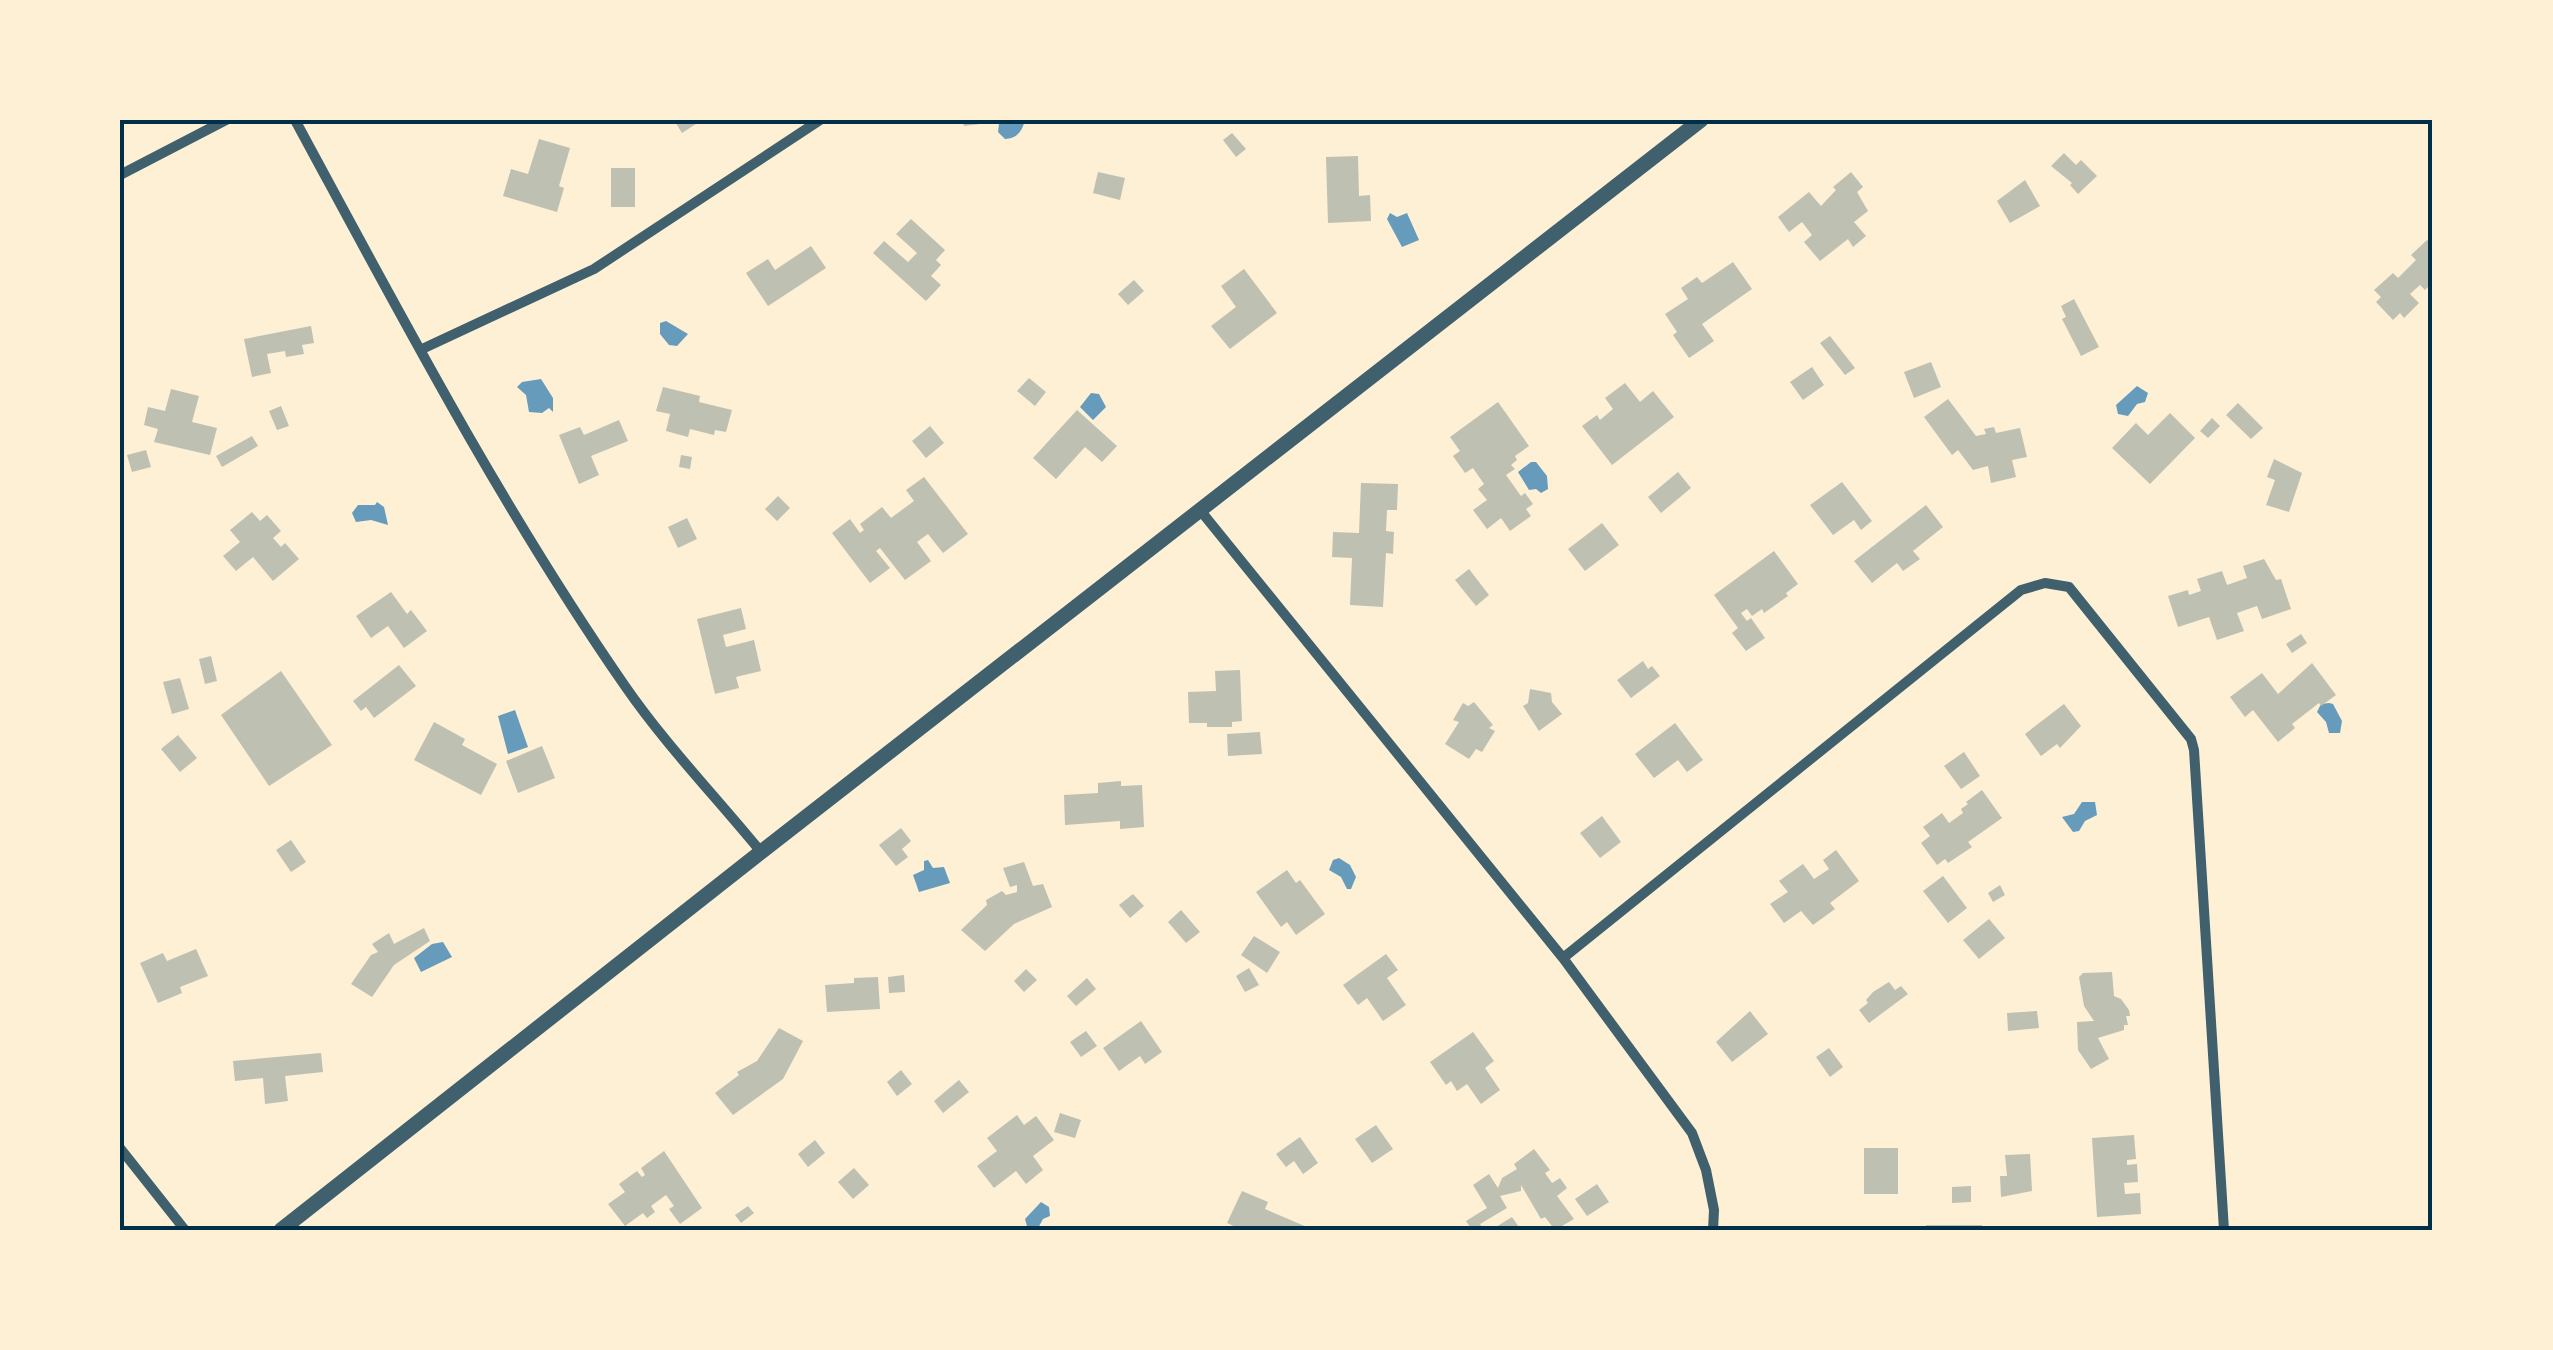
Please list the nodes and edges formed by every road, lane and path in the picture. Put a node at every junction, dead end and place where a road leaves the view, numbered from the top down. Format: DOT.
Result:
graph roads {
  1 [pos="226,120"];
  2 [pos="295,120"];
  3 [pos="820,120"];
  4 [pos="1701,120"];
  5 [pos="120,175"];
  6 [pos="420,350"];
  7 [pos="1200,510"];
  8 [pos="760,852"];
  9 [pos="1563,958"];
  10 [pos="120,1148"];
  11 [pos="185,1230"];
  12 [pos="281,1230"];
  13 [pos="1713,1230"];
  14 [pos="2224,1230"];
  1 -- 5 [label="street"];
  2 -- 6 [label="street"];
  3 -- 6 [label="street"];
  4 -- 7 [label="street"];
  6 -- 8 [label="street"];
  7 -- 8 [label="street"];
  7 -- 9 [label="street"];
  8 -- 12 [label="street"];
  9 -- 13 [label="street"];
  9 -- 14 [label="street"];
  10 -- 11 [label="street"];
}
